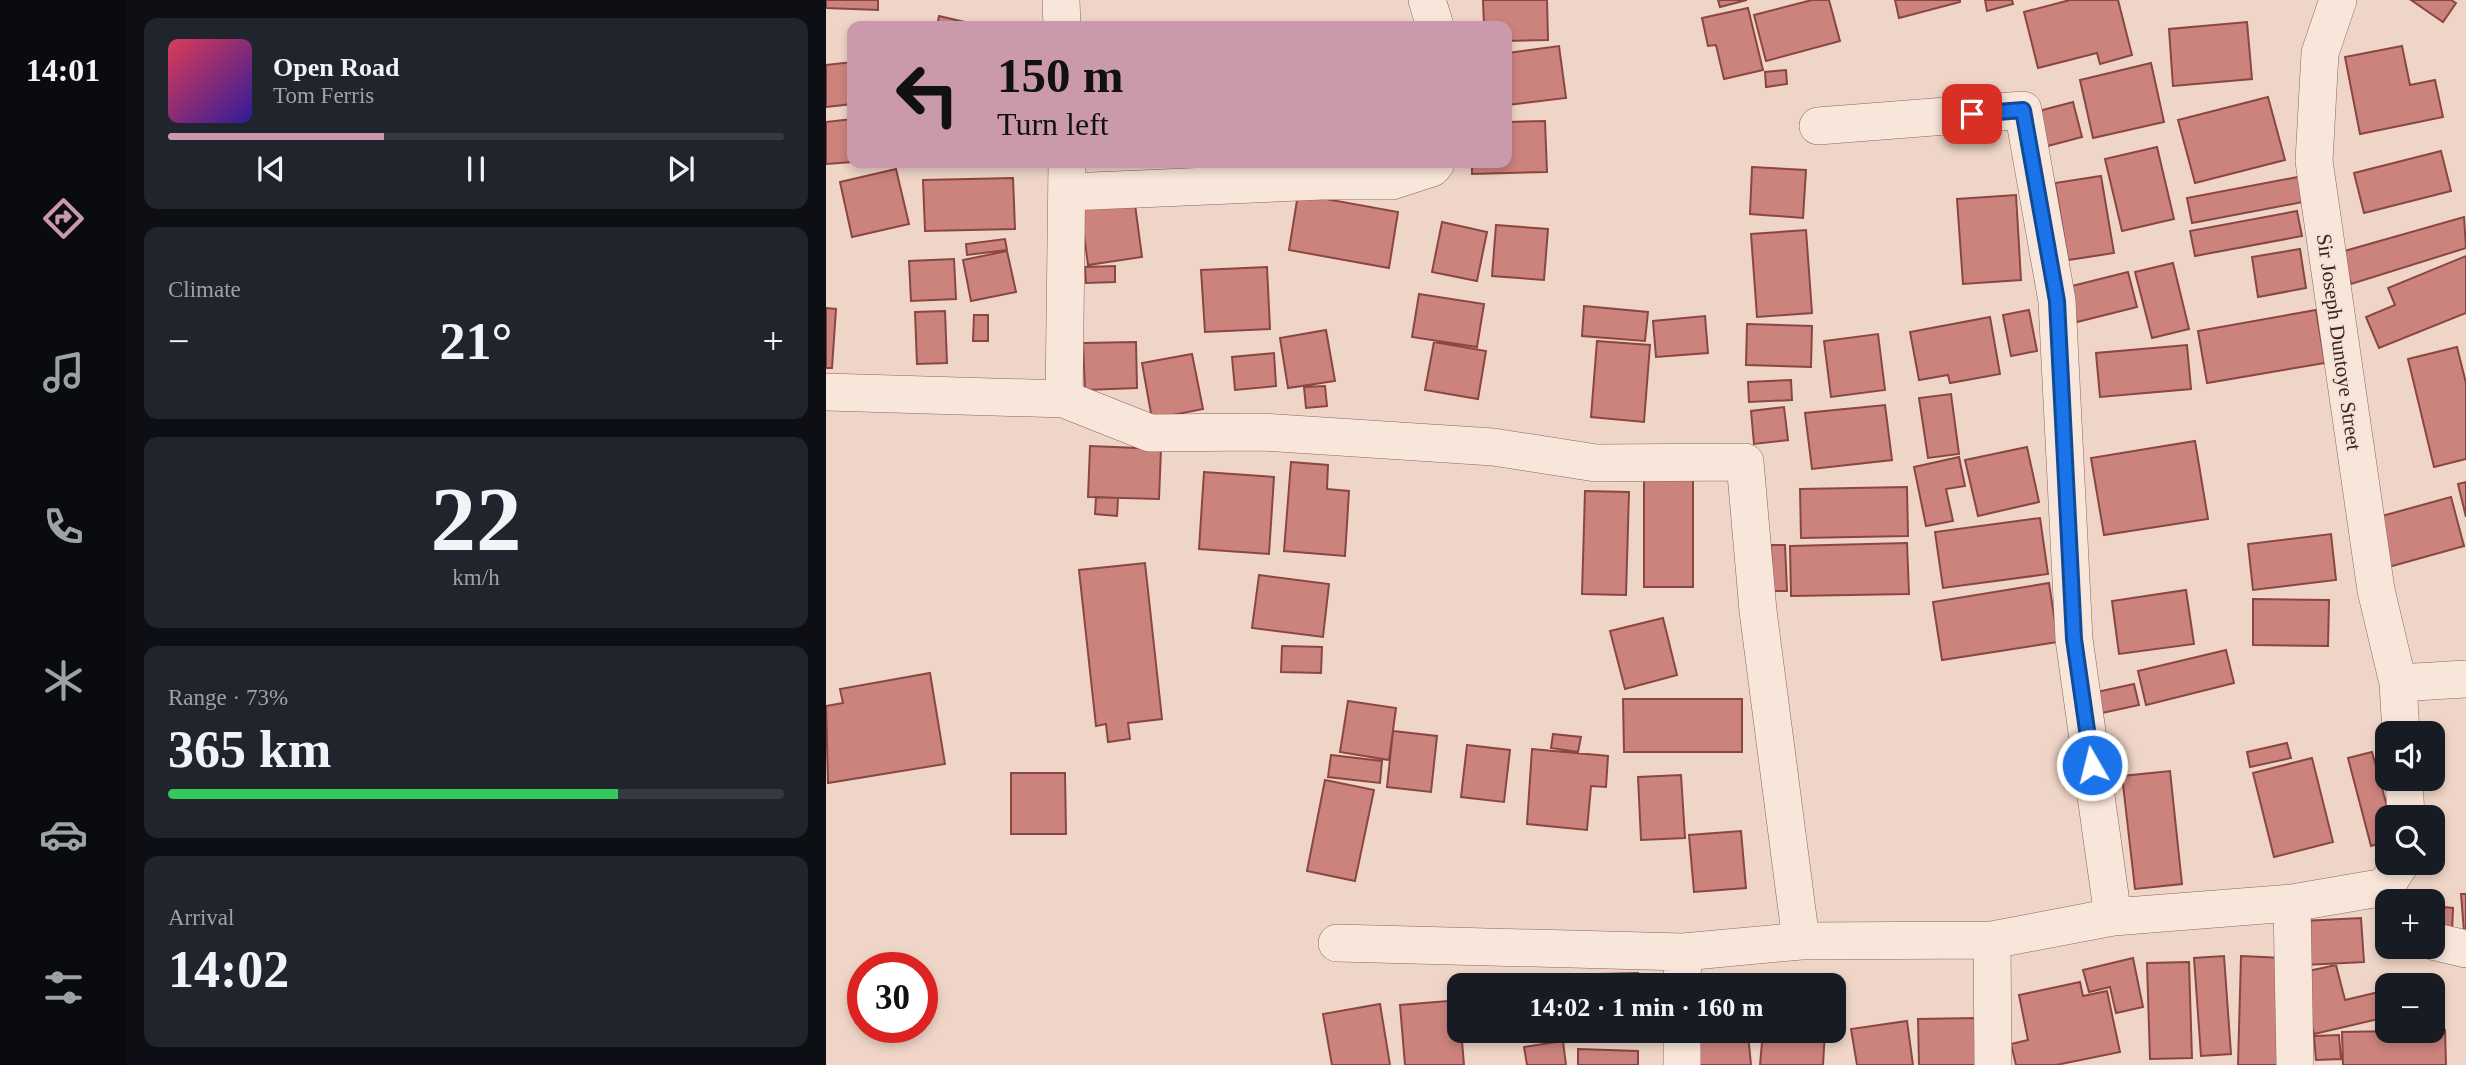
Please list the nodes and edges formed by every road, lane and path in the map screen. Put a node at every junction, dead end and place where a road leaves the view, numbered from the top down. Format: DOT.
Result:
graph roads {
  1 [pos="1061,0"];
  2 [pos="1427,0"];
  3 [pos="2338,0"];
  4 [pos="1062,21"];
  5 [pos="1433,21"];
  6 [pos="1818,126"];
  7 [pos="1432,168"];
  8 [pos="1068,178"];
  9 [pos="826,392"];
  10 [pos="1064,399"];
  11 [pos="2466,679"];
  12 [pos="2398,683"];
  13 [pos="2400,721"];
  14 [pos="2392,884"];
  15 [pos="2292,903"];
  16 [pos="2113,917"];
  17 [pos="1992,940"];
  18 [pos="1801,941"];
  19 [pos="1337,943"];
  20 [pos="2445,944"];
  21 [pos="2466,949"];
  22 [pos="1682,969"];
  23 [pos="1682,1043"];
  24 [pos="1682,1065"];
  25 [pos="1993,1065"];
  26 [pos="2295,1065"];
  1 -- 4 [label="street"];
  2 -- 5 [label="street"];
  3 -- 12 [label="street, Sir Joseph Duntoye Street"];
  6 -- 16 [label="street"];
  7 -- 8 [label="street"];
  8 -- 10 [label="street"];
  9 -- 10 [label="street"];
  10 -- 18 [label="street"];
  11 -- 12 [label="street"];
  12 -- 13 [label="street, Sir Joseph Duntoye Street"];
  14 -- 15 [label="street"];
  15 -- 16 [label="street"];
  15 -- 26 [label="street"];
  16 -- 17 [label="street"];
  17 -- 18 [label="street"];
  17 -- 25 [label="street"];
  18 -- 22 [label="street"];
  19 -- 22 [label="street"];
  20 -- 21 [label="street"];
  23 -- 24 [label="street"];
}
